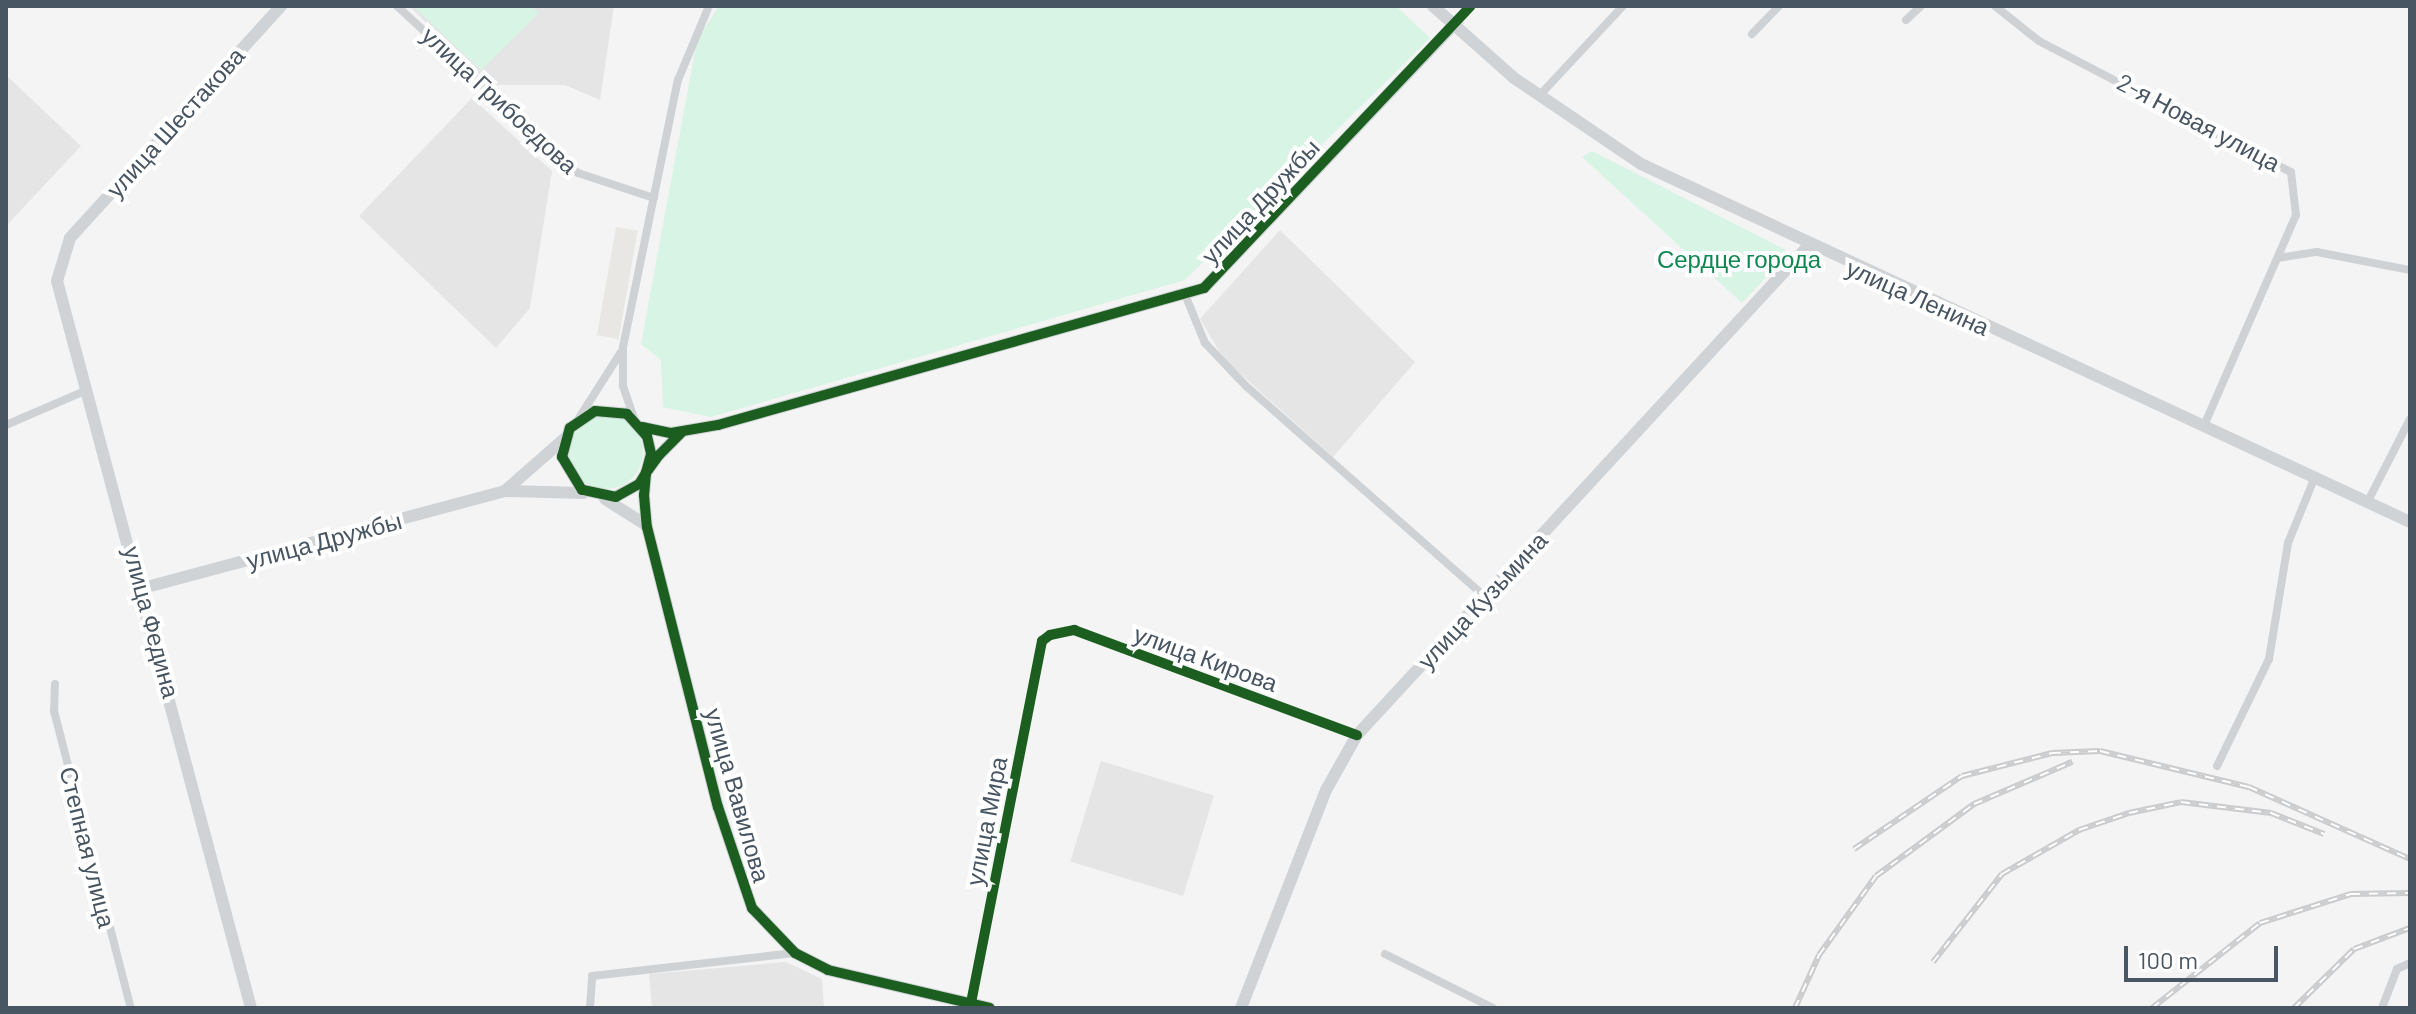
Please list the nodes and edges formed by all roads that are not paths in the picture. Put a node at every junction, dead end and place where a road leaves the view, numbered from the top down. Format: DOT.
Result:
graph roads {
  1 [pos="281,6"];
  2 [pos="397,6"];
  3 [pos="709,6"];
  4 [pos="1433,6"];
  5 [pos="1471,6"];
  6 [pos="1623,6"];
  7 [pos="1779,6"];
  8 [pos="1921,6"];
  9 [pos="1995,6"];
  10 [pos="1906,20"];
  11 [pos="1454,25"];
  12 [pos="1752,34"];
  13 [pos="1538,97"];
  14 [pos="654,198"];
  15 [pos="70,238"];
  16 [pos="1808,246"];
  17 [pos="2278,258"];
  18 [pos="2410,270"];
  19 [pos="1186,297"];
  20 [pos="623,347"];
  21 [pos="87,390"];
  22 [pos="2410,419"];
  23 [pos="577,421"];
  24 [pos="639,424"];
  25 [pos="6,425"];
  26 [pos="2203,428"];
  27 [pos="681,433"];
  28 [pos="565,437"];
  29 [pos="646,473"];
  30 [pos="2315,477"];
  31 [pos="504,491"];
  32 [pos="596,496"];
  33 [pos="2367,503"];
  34 [pos="2410,522"];
  35 [pos="647,527"];
  36 [pos="143,588"];
  37 [pos="1485,597"];
  38 [pos="1042,641"];
  39 [pos="55,684"];
  40 [pos="1357,735"];
  41 [pos="2217,766"];
  42 [pos="795,953"];
  43 [pos="1385,954"];
  44 [pos="2410,963"];
  45 [pos="971,1005"];
  46 [pos="131,1008"];
  47 [pos="251,1008"];
  48 [pos="590,1008"];
  49 [pos="990,1008"];
  50 [pos="1241,1008"];
  51 [pos="1493,1008"];
  52 [pos="2382,1008"];
  1 -- 15 [label="street, улица Шестакова"];
  2 -- 14 [label="street, улица Грибоедова"];
  3 -- 14 [label="street"];
  4 -- 11 [label="street, улица Ленина"];
  5 -- 11 [label="street"];
  6 -- 13 [label="street"];
  7 -- 12 [label="street"];
  8 -- 10 [label="street"];
  9 -- 17 [label="street, 2-я Новая улица"];
  11 -- 13 [label="street, улица Ленина"];
  11 -- 19 [label="street, улица Дружбы"];
  13 -- 16 [label="street, улица Ленина"];
  14 -- 20 [label="street"];
  15 -- 21 [label="street, улица Федина"];
  16 -- 26 [label="street, улица Ленина"];
  16 -- 37 [label="street, улица Кузьмина"];
  17 -- 18 [label="street"];
  17 -- 26 [label="street, 2-я Новая улица"];
  19 -- 27 [label="street, улица Дружбы"];
  19 -- 37 [label="street"];
  20 -- 23 [label="street"];
  20 -- 24 [label="street"];
  21 -- 25 [label="street"];
  21 -- 36 [label="street, улица Федина"];
  22 -- 33 [label="street"];
  23 -- 24 [label="street"];
  23 -- 28 [label="street"];
  24 -- 27 [label="street"];
  24 -- 29 [label="street"];
  26 -- 30 [label="street, улица Ленина"];
  27 -- 29 [label="street"];
  28 -- 31 [label="street"];
  28 -- 32 [label="street"];
  29 -- 32 [label="street"];
  29 -- 35 [label="street, улица Вавилова"];
  30 -- 33 [label="street, улица Ленина"];
  30 -- 41 [label="street"];
  31 -- 32 [label="street, улица Дружбы"];
  31 -- 36 [label="street, улица Дружбы"];
  32 -- 35 [label="street"];
  33 -- 34 [label="street, улица Ленина"];
  35 -- 42 [label="street, улица Вавилова"];
  36 -- 47 [label="street, улица Федина"];
  37 -- 40 [label="street, улица Кузьмина"];
  38 -- 40 [label="street, улица Кирова"];
  38 -- 45 [label="street, улица Мира"];
  39 -- 46 [label="street, Степная улица"];
  40 -- 50 [label="street, улица Кузьмина"];
  42 -- 45 [label="street, улица Вавилова"];
  42 -- 48 [label="street"];
  43 -- 51 [label="street"];
  44 -- 52 [label="street"];
  45 -- 49 [label="street, улица Вавилова"];
}
